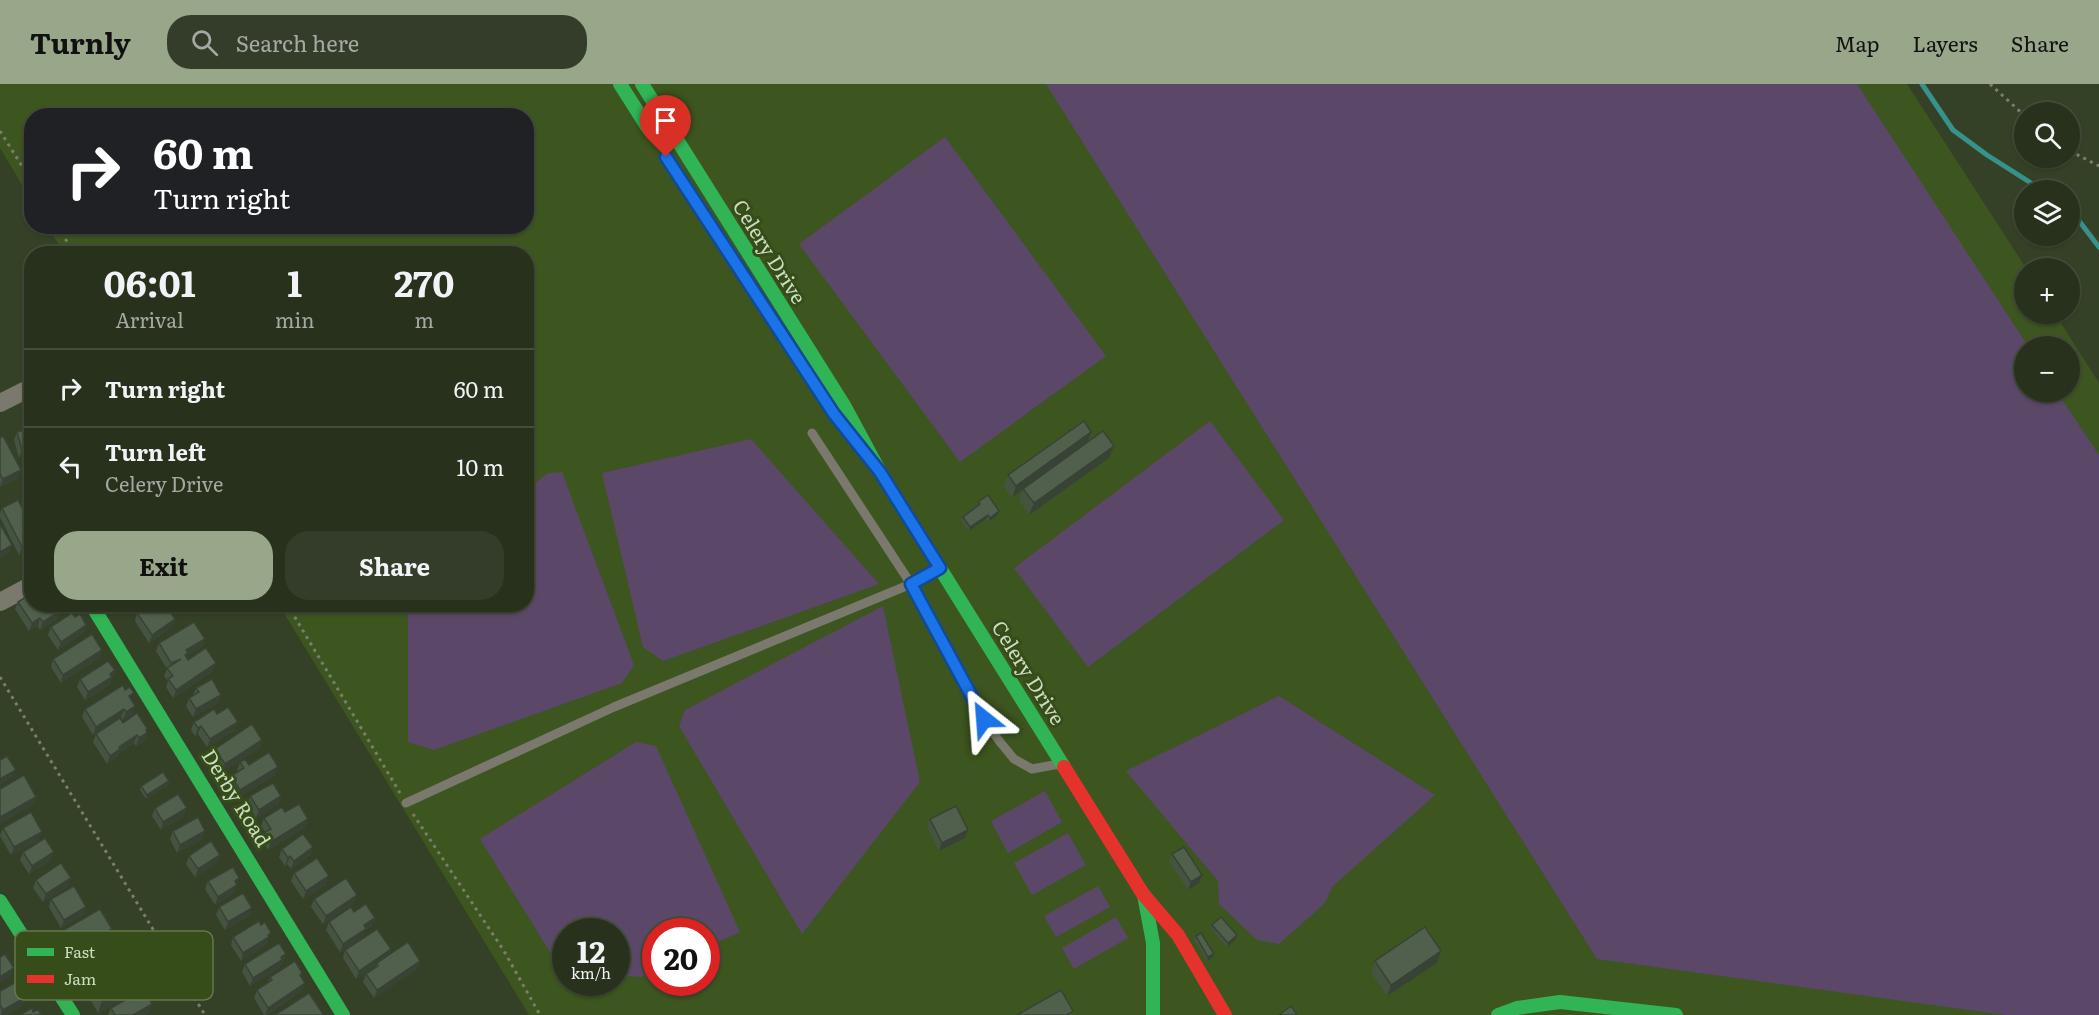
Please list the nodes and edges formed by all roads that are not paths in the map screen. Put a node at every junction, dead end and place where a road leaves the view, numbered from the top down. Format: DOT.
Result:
graph roads {
  1 [pos="620,84"];
  2 [pos="642,84"];
  3 [pos="657,143"];
  4 [pos="803,366"];
  5 [pos="24,391"];
  6 [pos="0,403"];
  7 [pos="812,433"];
  8 [pos="880,472"];
  9 [pos="940,568"];
  10 [pos="911,584"];
  11 [pos="24,589"];
  12 [pos="0,602"];
  13 [pos="96,612"];
  14 [pos="1062,764"];
  15 [pos="406,803"];
  16 [pos="1143,894"];
  17 [pos="0,901"];
  18 [pos="19,931"];
  19 [pos="64,1000"];
  20 [pos="74,1015"];
  21 [pos="343,1015"];
  22 [pos="1153,1015"];
  23 [pos="1225,1015"];
  24 [pos="1498,1015"];
  25 [pos="1676,1015"];
  1 -- 3 [label="street"];
  2 -- 8 [label="street, Celery Drive"];
  4 -- 8 [label="street, Celery Drive"];
  5 -- 6 [label="street"];
  7 -- 10 [label="lane"];
  8 -- 9 [label="street, Celery Drive"];
  9 -- 10 [label="lane"];
  9 -- 14 [label="street, Celery Drive"];
  10 -- 14 [label="lane"];
  10 -- 15 [label="lane"];
  11 -- 12 [label="street"];
  13 -- 21 [label="street, Derby Road"];
  14 -- 16 [label="street, Celery Drive"];
  16 -- 22 [label="street, Celery Drive"];
  16 -- 23 [label="street, Celery Drive"];
  17 -- 18 [label="street"];
  19 -- 20 [label="street"];
  24 -- 25 [label="street"];
}
